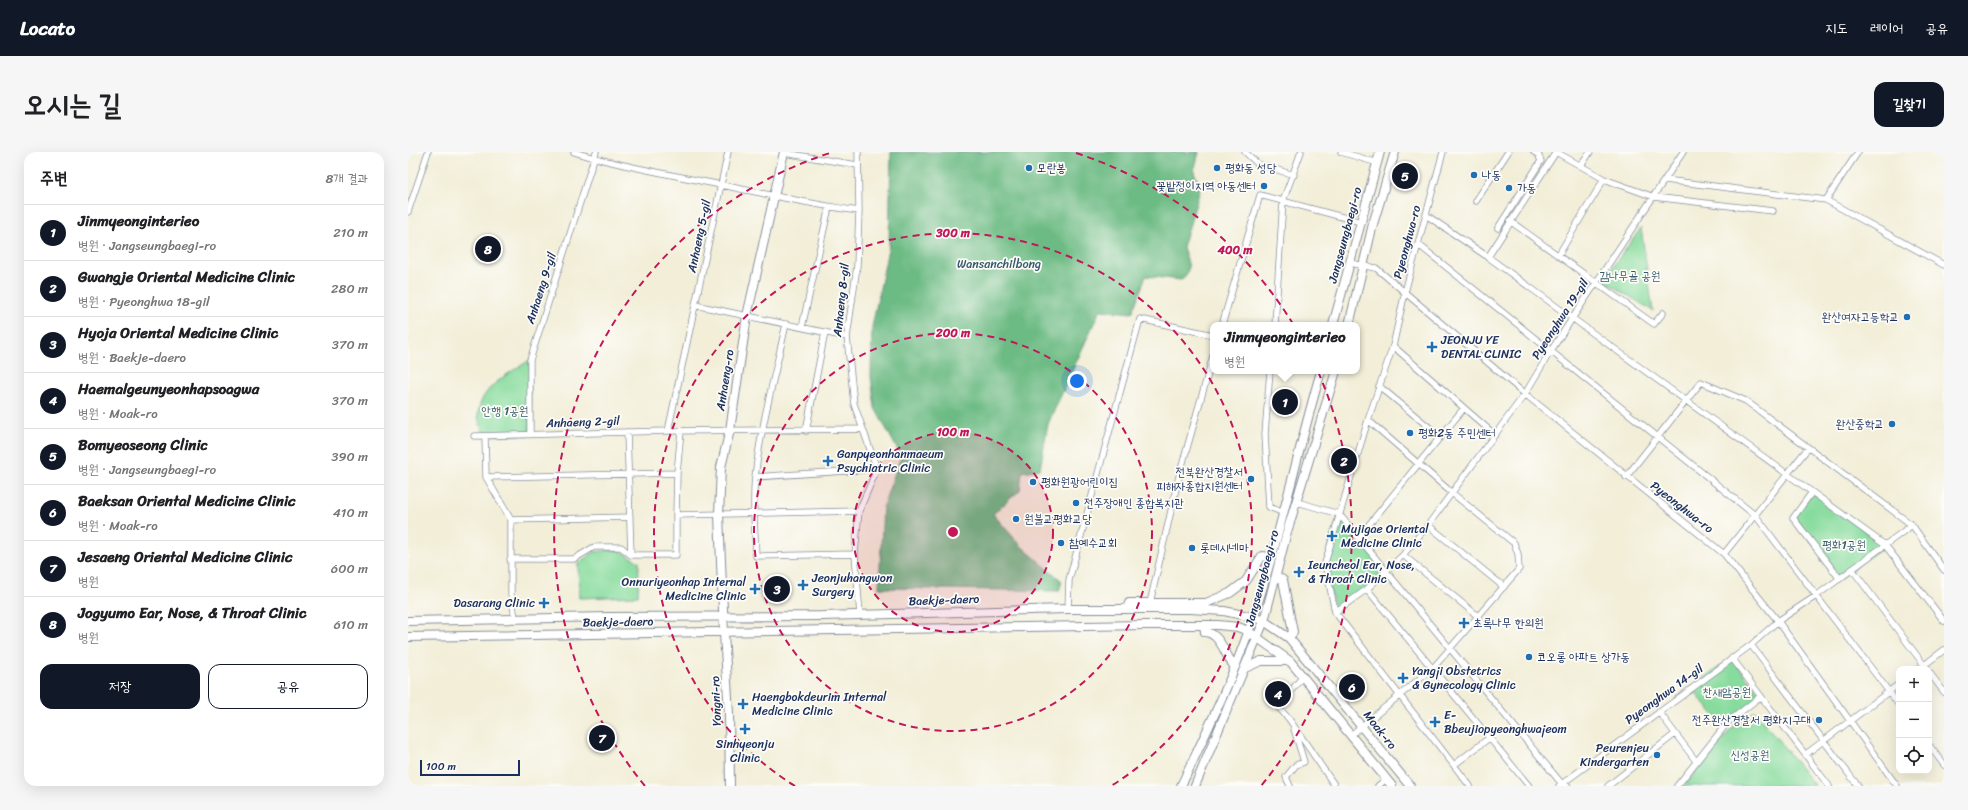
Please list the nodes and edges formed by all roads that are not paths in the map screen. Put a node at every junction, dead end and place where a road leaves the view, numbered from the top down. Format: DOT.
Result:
graph roads {
  1 [pos="428,152"];
  2 [pos="574,152"];
  3 [pos="596,152"];
  4 [pos="728,152"];
  5 [pos="858,152"];
  6 [pos="1245,152"];
  7 [pos="1301,152"];
  8 [pos="1341,152"];
  9 [pos="1380,152"];
  10 [pos="1395,152"];
  11 [pos="1443,152"];
  12 [pos="1508,152"];
  13 [pos="1534,152"];
  14 [pos="1590,152"];
  15 [pos="1684,152"];
  16 [pos="1858,152"];
  17 [pos="784,153"];
  18 [pos="594,158"];
  19 [pos="1378,163"];
  20 [pos="858,165"];
  21 [pos="1581,166"];
  22 [pos="1294,174"];
  23 [pos="1604,179"];
  24 [pos="1665,180"];
  25 [pos="721,185"];
  26 [pos="775,195"];
  27 [pos="1654,197"];
  28 [pos="1826,200"];
  29 [pos="1283,201"];
  30 [pos="1476,201"];
  31 [pos="829,207"];
  32 [pos="859,211"];
  33 [pos="1773,211"];
  34 [pos="408,212"];
  35 [pos="1426,215"];
  36 [pos="1510,221"];
  37 [pos="1362,222"];
  38 [pos="1498,228"];
  39 [pos="1419,245"];
  40 [pos="1558,254"];
  41 [pos="1488,256"];
  42 [pos="1350,263"];
  43 [pos="1364,265"];
  44 [pos="1944,265"];
  45 [pos="1596,283"];
  46 [pos="1405,292"];
  47 [pos="695,305"];
  48 [pos="1663,313"];
  49 [pos="747,316"];
  50 [pos="1572,319"];
  51 [pos="1223,322"];
  52 [pos="1275,322"];
  53 [pos="1334,322"];
  54 [pos="1350,322"];
  55 [pos="786,324"];
  56 [pos="802,327"];
  57 [pos="825,332"];
  58 [pos="1210,334"];
  59 [pos="847,336"];
  60 [pos="1393,346"];
  61 [pos="1550,352"];
  62 [pos="1210,367"];
  63 [pos="1270,374"];
  64 [pos="1320,374"];
  65 [pos="1335,374"];
  66 [pos="1379,386"];
  67 [pos="1525,394"];
  68 [pos="1686,401"];
  69 [pos="1464,408"];
  70 [pos="1368,420"];
  71 [pos="861,429"];
  72 [pos="730,430"];
  73 [pos="763,430"];
  74 [pos="668,431"];
  75 [pos="682,431"];
  76 [pos="806,431"];
  77 [pos="627,432"];
  78 [pos="530,435"];
  79 [pos="1495,435"];
  80 [pos="474,436"];
  81 [pos="485,436"];
  82 [pos="1441,436"];
  83 [pos="1657,438"];
  84 [pos="1808,448"];
  85 [pos="1419,464"];
  86 [pos="877,469"];
  87 [pos="677,473"];
  88 [pos="628,474"];
  89 [pos="1788,475"];
  90 [pos="486,477"];
  91 [pos="755,477"];
  92 [pos="1626,477"];
  93 [pos="1812,492"];
  94 [pos="1452,493"];
  95 [pos="1297,502"];
  96 [pos="858,511"];
  97 [pos="1284,513"];
  98 [pos="754,514"];
  99 [pos="1339,514"];
  100 [pos="676,515"];
  101 [pos="719,515"];
  102 [pos="1756,516"];
  103 [pos="630,517"];
  104 [pos="511,520"];
  105 [pos="1428,525"];
  106 [pos="1912,525"];
  107 [pos="1358,538"];
  108 [pos="1885,545"];
  109 [pos="855,554"];
  110 [pos="1724,554"];
  111 [pos="631,555"];
  112 [pos="1403,555"];
  113 [pos="1271,557"];
  114 [pos="510,560"];
  115 [pos="1852,570"];
  116 [pos="1944,570"];
  117 [pos="1386,571"];
  118 [pos="1276,576"];
  119 [pos="1840,578"];
  120 [pos="1504,587"];
  121 [pos="1367,589"];
  122 [pos="1816,596"];
  123 [pos="1150,603"];
  124 [pos="1068,609"];
  125 [pos="1127,609"];
  126 [pos="1335,612"];
  127 [pos="724,615"];
  128 [pos="860,615"];
  129 [pos="1253,617"];
  130 [pos="1479,617"];
  131 [pos="515,618"];
  132 [pos="408,621"];
  133 [pos="1264,621"];
  134 [pos="1778,621"];
  135 [pos="1944,621"];
  136 [pos="1204,625"];
  137 [pos="1248,631"];
  138 [pos="724,633"];
  139 [pos="408,637"];
  140 [pos="1258,638"];
  141 [pos="1289,638"];
  142 [pos="1751,645"];
  143 [pos="1450,648"];
  144 [pos="1944,650"];
  145 [pos="1732,658"];
  146 [pos="1290,661"];
  147 [pos="1922,666"];
  148 [pos="1925,666"];
  149 [pos="1235,667"];
  150 [pos="1245,668"];
  151 [pos="1433,668"];
  152 [pos="1302,676"];
  153 [pos="1932,676"];
  154 [pos="1896,686"];
  155 [pos="1889,692"];
  156 [pos="1944,692"];
  157 [pos="1400,696"];
  158 [pos="1762,696"];
  159 [pos="1897,702"];
  160 [pos="1659,712"];
  161 [pos="1850,720"];
  162 [pos="1292,723"];
  163 [pos="1362,726"];
  164 [pos="1675,734"];
  165 [pos="1351,735"];
  166 [pos="1489,738"];
  167 [pos="1824,741"];
  168 [pos="1932,749"];
  169 [pos="1806,754"];
  170 [pos="1696,761"];
  171 [pos="1454,765"];
  172 [pos="1944,765"];
  173 [pos="1386,779"];
  174 [pos="1563,785"];
  175 [pos="730,786"];
  176 [pos="1182,786"];
  177 [pos="1195,786"];
  178 [pos="1290,786"];
  179 [pos="1335,786"];
  180 [pos="1378,786"];
  181 [pos="1392,786"];
  182 [pos="1410,786"];
  183 [pos="1470,786"];
  184 [pos="1529,786"];
  185 [pos="1608,786"];
  186 [pos="1677,786"];
  187 [pos="1829,786"];
  188 [pos="1858,786"];
  189 [pos="1897,786"];
  1 -- 34 [label="street"];
  2 -- 18 [label="street, Anhaeng 5-gil"];
  3 -- 18 [label="street, Anhaeng 9-gil"];
  4 -- 25 [label="street, Anhaeng 5-gil"];
  5 -- 20 [label="street, Anhaeng 8-gil"];
  6 -- 22 [label="street"];
  7 -- 22 [label="street"];
  8 -- 19 [label="street"];
  9 -- 19 [label="street, Jangseungbaegi-ro"];
  10 -- 43 [label="street, Jangseungbaegi-ro"];
  11 -- 35 [label="street, Pyeonghwa-ro"];
  12 -- 30 [label="street"];
  13 -- 38 [label="street"];
  14 -- 21 [label="street"];
  15 -- 24 [label="street, Pyeonghwa 19-gil"];
  16 -- 28 [label="street"];
  17 -- 20 [label="street"];
  17 -- 26 [label="street, Anhaeng-ro"];
  18 -- 25 [label="street, Anhaeng 5-gil"];
  18 -- 78 [label="street, Anhaeng 9-gil"];
  19 -- 37 [label="street, Jangseungbaegi-ro"];
  20 -- 32 [label="street, Anhaeng 8-gil"];
  21 -- 23 [label="street"];
  21 -- 36 [label="street"];
  22 -- 29 [label="street"];
  23 -- 27 [label="street"];
  23 -- 40 [label="street"];
  24 -- 27 [label="street, Pyeonghwa 19-gil"];
  24 -- 28 [label="street"];
  25 -- 26 [label="street, Anhaeng 5-gil"];
  25 -- 47 [label="street, Anhaeng 5-gil"];
  26 -- 31 [label="street, Anhaeng 5-gil"];
  26 -- 49 [label="street, Anhaeng-ro"];
  27 -- 33 [label="street"];
  27 -- 45 [label="street, Pyeonghwa 19-gil"];
  28 -- 44 [label="street"];
  29 -- 37 [label="street"];
  29 -- 51 [label="street"];
  29 -- 52 [label="street"];
  31 -- 32 [label="street, Anhaeng 5-gil"];
  31 -- 56 [label="street"];
  32 -- 59 [label="street, Anhaeng 8-gil"];
  35 -- 39 [label="street, Pyeonghwa-ro"];
  35 -- 41 [label="street"];
  36 -- 40 [label="street"];
  36 -- 41 [label="street"];
  37 -- 42 [label="street, Jangseungbaegi-ro"];
  39 -- 46 [label="street, Pyeonghwa-ro"];
  39 -- 61 [label="street"];
  40 -- 45 [label="street"];
  41 -- 50 [label="street"];
  42 -- 43 [label="street, Pyeonghwa-ro"];
  42 -- 53 [label="street, Jangseungbaegi-ro"];
  43 -- 46 [label="street, Pyeonghwa-ro"];
  43 -- 54 [label="street, Jangseungbaegi-ro"];
  45 -- 48 [label="street"];
  45 -- 50 [label="street, Pyeonghwa 19-gil"];
  46 -- 60 [label="street, Pyeonghwa-ro"];
  46 -- 67 [label="street, Pyeonghwa-ro"];
  47 -- 49 [label="street"];
  47 -- 74 [label="street"];
  49 -- 55 [label="street"];
  49 -- 72 [label="street, Anhaeng-ro"];
  50 -- 61 [label="street, Pyeonghwa 19-gil"];
  50 -- 68 [label="street"];
  55 -- 56 [label="street"];
  55 -- 73 [label="street"];
  56 -- 57 [label="street"];
  57 -- 59 [label="street"];
  57 -- 76 [label="street"];
  58 -- 124 [label="street"];
  59 -- 71 [label="street, Anhaeng 8-gil"];
  60 -- 66 [label="street, Pyeonghwa-ro"];
  60 -- 69 [label="street"];
  61 -- 67 [label="street, Pyeonghwa 19-gil"];
  61 -- 83 [label="street"];
  62 -- 123 [label="street"];
  63 -- 97 [label="street"];
  64 -- 97 [label="street, Jangseungbaegi-ro"];
  65 -- 95 [label="street, Jangseungbaegi-ro"];
  66 -- 70 [label="street, Pyeonghwa-ro"];
  66 -- 82 [label="street"];
  67 -- 79 [label="street, Pyeonghwa 19-gil"];
  67 -- 92 [label="street, Pyeonghwa-ro"];
  68 -- 83 [label="street"];
  68 -- 84 [label="street"];
  68 -- 89 [label="street"];
  69 -- 79 [label="street"];
  69 -- 82 [label="street"];
  70 -- 85 [label="street"];
  70 -- 99 [label="street, Pyeonghwa-ro"];
  71 -- 76 [label="street, Anhaeng 2-gil"];
  71 -- 86 [label="street, Anhaeng 8-gil"];
  72 -- 73 [label="street, Anhaeng 2-gil"];
  72 -- 75 [label="street, Anhaeng 2-gil"];
  72 -- 101 [label="street, Anhaeng-ro"];
  73 -- 76 [label="street, Anhaeng 2-gil"];
  73 -- 91 [label="street"];
  74 -- 75 [label="street, Anhaeng 2-gil"];
  74 -- 77 [label="street, Anhaeng 2-gil"];
  75 -- 87 [label="street"];
  77 -- 78 [label="street, Anhaeng 2-gil"];
  77 -- 88 [label="street, Anhaeng 2-gil"];
  78 -- 81 [label="street, Anhaeng 2-gil"];
  79 -- 94 [label="street, Pyeonghwa 19-gil"];
  80 -- 81 [label="street, Anhaeng 2-gil"];
  81 -- 90 [label="street"];
  82 -- 85 [label="street"];
  83 -- 92 [label="street"];
  83 -- 102 [label="street"];
  84 -- 89 [label="street"];
  84 -- 106 [label="street"];
  85 -- 94 [label="street"];
  85 -- 107 [label="street"];
  86 -- 91 [label="street"];
  86 -- 96 [label="street"];
  87 -- 88 [label="street"];
  87 -- 100 [label="street"];
  88 -- 90 [label="street"];
  88 -- 103 [label="street, Anhaeng 2-gil"];
  89 -- 93 [label="street"];
  89 -- 102 [label="street"];
  90 -- 104 [label="street"];
  91 -- 98 [label="street"];
  92 -- 110 [label="street, Pyeonghwa-ro"];
  93 -- 108 [label="street"];
  93 -- 119 [label="street"];
  94 -- 105 [label="street, Pyeonghwa 19-gil"];
  94 -- 120 [label="street"];
  95 -- 99 [label="street"];
  95 -- 118 [label="street, Jangseungbaegi-ro"];
  96 -- 98 [label="street"];
  96 -- 109 [label="street"];
  97 -- 113 [label="street, Jangseungbaegi-ro"];
  98 -- 101 [label="street"];
  98 -- 109 [label="street"];
  99 -- 107 [label="street, Pyeonghwa 14-gil"];
  99 -- 126 [label="street, Pyeonghwa-ro"];
  100 -- 101 [label="street"];
  100 -- 111 [label="street"];
  101 -- 127 [label="street, Anhaeng-ro"];
  102 -- 110 [label="street"];
  102 -- 122 [label="street"];
  103 -- 104 [label="street"];
  103 -- 111 [label="street, Anhaeng 2-gil"];
  104 -- 114 [label="street"];
  105 -- 112 [label="street, Pyeonghwa 19-gil"];
  105 -- 120 [label="street"];
  106 -- 108 [label="street, Pyeonghwa 14-gil"];
  106 -- 116 [label="street"];
  107 -- 117 [label="street, Pyeonghwa 14-gil"];
  108 -- 115 [label="street, Pyeonghwa 14-gil"];
  108 -- 135 [label="street"];
  109 -- 128 [label="street"];
  110 -- 134 [label="street, Pyeonghwa-ro"];
  111 -- 114 [label="street"];
  112 -- 117 [label="street, Pyeonghwa 19-gil"];
  112 -- 130 [label="street"];
  113 -- 123 [label="street"];
  113 -- 129 [label="street, Jangseungbaegi-ro"];
  114 -- 131 [label="street"];
  115 -- 119 [label="street, Pyeonghwa 14-gil"];
  115 -- 147 [label="street"];
  117 -- 121 [label="street, Pyeonghwa 19-gil"];
  117 -- 143 [label="street, Pyeonghwa 14-gil"];
  118 -- 133 [label="street, Jangseungbaegi-ro"];
  118 -- 141 [label="street"];
  119 -- 122 [label="street, Pyeonghwa 14-gil"];
  120 -- 130 [label="street"];
  121 -- 126 [label="street, Pyeonghwa 19-gil"];
  121 -- 151 [label="street"];
  122 -- 134 [label="street, Pyeonghwa 14-gil"];
  122 -- 155 [label="street"];
  123 -- 125 [label="street"];
  124 -- 125 [label="street, Baekje-daero"];
  124 -- 128 [label="street, Baekje-daero"];
  125 -- 129 [label="street, Baekje-daero"];
  126 -- 157 [label="street"];
  127 -- 128 [label="street, Baekje-daero"];
  127 -- 131 [label="street, Baekje-daero"];
  127 -- 138 [label="street, Yongni-ro"];
  129 -- 133 [label="street, Baekje-daero"];
  129 -- 137 [label="street, Jangseungbaegi-ro"];
  130 -- 143 [label="street"];
  131 -- 132 [label="street, Baekje-daero"];
  133 -- 140 [label="street, Jangseungbaegi-ro"];
  133 -- 141 [label="street, Moak-ro"];
  134 -- 142 [label="street, Pyeonghwa 14-gil"];
  134 -- 161 [label="street, Pyeonghwa-ro"];
  136 -- 137 [label="street, Baekje-daero"];
  136 -- 138 [label="street, Baekje-daero"];
  136 -- 149 [label="street"];
  137 -- 140 [label="street, Baekje-daero"];
  137 -- 149 [label="street, Jangseungbaegi-ro"];
  138 -- 139 [label="street, Baekje-daero"];
  138 -- 175 [label="street, Yongni-ro"];
  140 -- 146 [label="street"];
  140 -- 150 [label="street, Jangseungbaegi-ro"];
  141 -- 163 [label="street, Moak-ro"];
  142 -- 145 [label="street, Pyeonghwa 14-gil"];
  142 -- 167 [label="street"];
  143 -- 151 [label="street"];
  143 -- 174 [label="street, Pyeonghwa 14-gil"];
  144 -- 148 [label="street"];
  145 -- 158 [label="street"];
  145 -- 160 [label="street, Pyeonghwa 14-gil"];
  146 -- 150 [label="street"];
  146 -- 152 [label="street"];
  149 -- 176 [label="street, Jangseungbaegi-ro"];
  150 -- 177 [label="street, Jangseungbaegi-ro"];
  151 -- 157 [label="street"];
  151 -- 166 [label="street"];
  152 -- 162 [label="street"];
  152 -- 165 [label="street"];
  153 -- 156 [label="street"];
  154 -- 155 [label="street"];
  155 -- 159 [label="street"];
  155 -- 161 [label="street"];
  157 -- 163 [label="street"];
  157 -- 171 [label="street"];
  158 -- 169 [label="street"];
  158 -- 170 [label="street"];
  160 -- 164 [label="street"];
  160 -- 174 [label="street, Pyeonghwa 14-gil"];
  161 -- 167 [label="street"];
  161 -- 189 [label="street, Pyeonghwa-ro"];
  162 -- 178 [label="street"];
  162 -- 179 [label="street"];
  163 -- 165 [label="street"];
  163 -- 182 [label="street, Moak-ro"];
  164 -- 170 [label="street"];
  164 -- 185 [label="street"];
  165 -- 173 [label="street"];
  166 -- 171 [label="street"];
  166 -- 184 [label="street"];
  167 -- 169 [label="street"];
  167 -- 188 [label="street"];
  168 -- 172 [label="street"];
  169 -- 187 [label="street"];
  170 -- 186 [label="street"];
  171 -- 183 [label="street"];
  173 -- 180 [label="street"];
  173 -- 181 [label="street"];
}
